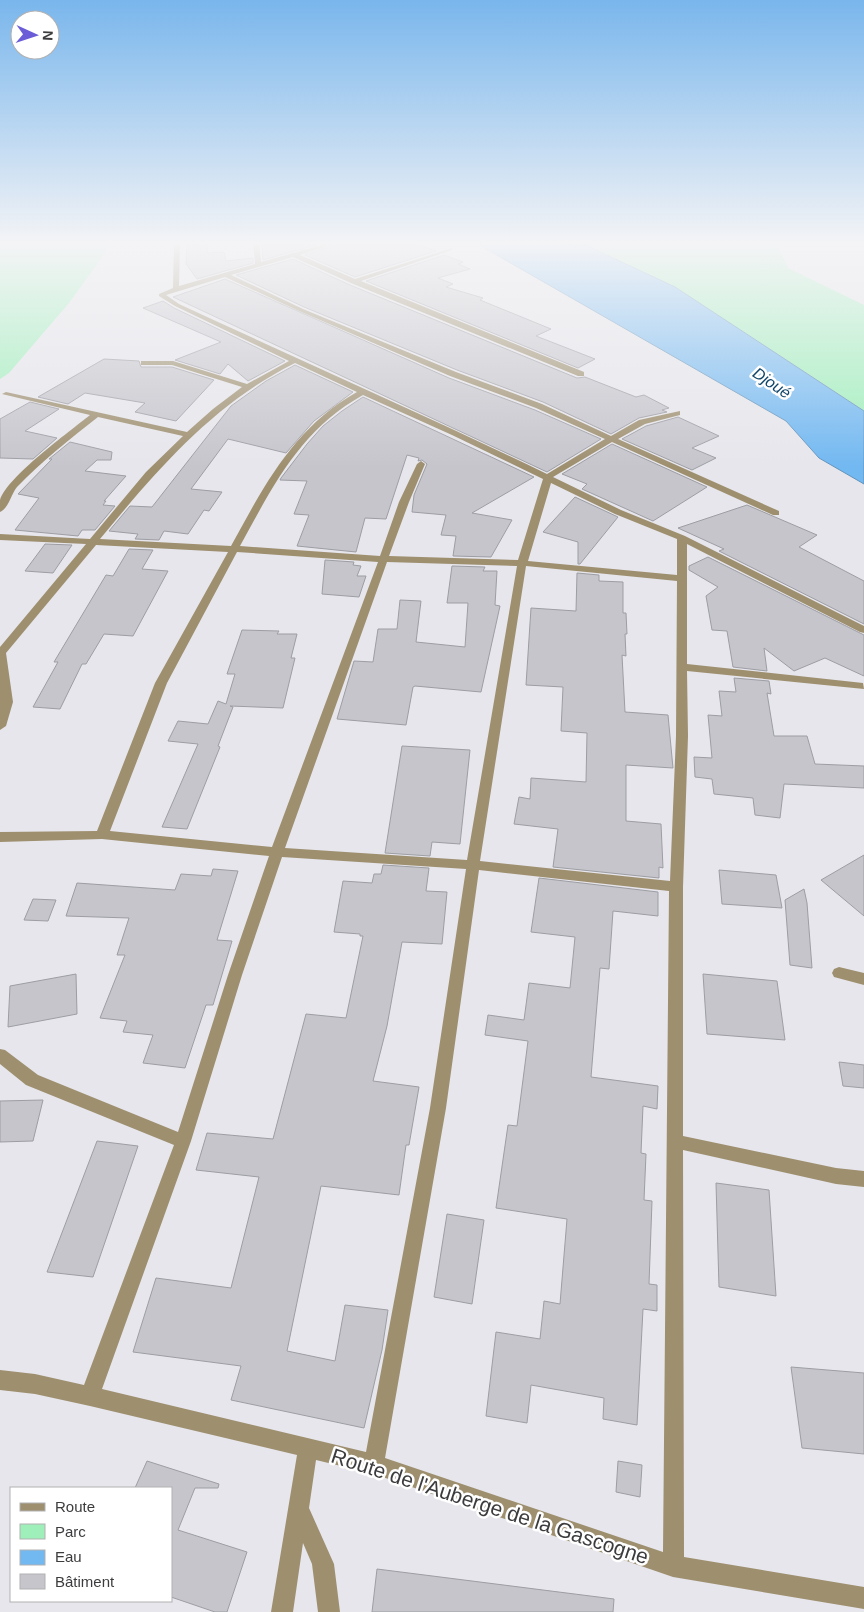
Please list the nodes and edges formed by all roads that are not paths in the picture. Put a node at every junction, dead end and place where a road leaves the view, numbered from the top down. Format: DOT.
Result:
graph roads {
  1 [pos="204,317"];
  2 [pos="319,317"];
  3 [pos="440,317"];
  4 [pos="294,361"];
  5 [pos="144,363"];
  6 [pos="581,374"];
  7 [pos="247,386"];
  8 [pos="363,392"];
  9 [pos="6,394"];
  10 [pos="677,413"];
  11 [pos="97,414"];
  12 [pos="188,435"];
  13 [pos="611,438"];
  14 [pos="420,464"];
  15 [pos="548,478"];
  16 [pos="0,509"];
  17 [pos="776,513"];
  18 [pos="0,537"];
  19 [pos="682,538"];
  20 [pos="94,541"];
  21 [pos="234,549"];
  22 [pos="383,559"];
  23 [pos="522,564"];
  24 [pos="681,578"];
  25 [pos="864,630"];
  26 [pos="1,650"];
  27 [pos="681,667"];
  28 [pos="863,686"];
  29 [pos="0,726"];
  30 [pos="102,835"];
  31 [pos="0,837"];
  32 [pos="277,852"];
  33 [pos="473,865"];
  34 [pos="676,887"];
  35 [pos="839,974"];
  36 [pos="864,978"];
  37 [pos="0,1055"];
  38 [pos="183,1141"];
  39 [pos="674,1141"];
  40 [pos="864,1179"];
  41 [pos="0,1380"];
  42 [pos="90,1396"];
  43 [pos="308,1448"];
  44 [pos="374,1464"];
  45 [pos="299,1509"];
  46 [pos="673,1566"];
  47 [pos="864,1598"];
  48 [pos="282,1612"];
  49 [pos="329,1612"];
  1 -- 4 [label="street"];
  2 -- 13 [label="street"];
  3 -- 6 [label="street"];
  4 -- 7 [label="street"];
  4 -- 8 [label="street"];
  5 -- 7 [label="street"];
  7 -- 12 [label="street"];
  8 -- 15 [label="street"];
  8 -- 21 [label="street"];
  9 -- 11 [label="street"];
  10 -- 13 [label="street"];
  11 -- 12 [label="street"];
  11 -- 16 [label="street"];
  12 -- 20 [label="street"];
  13 -- 15 [label="street"];
  13 -- 17 [label="street"];
  14 -- 22 [label="street"];
  15 -- 19 [label="street"];
  15 -- 23 [label="street"];
  18 -- 20 [label="street"];
  19 -- 24 [label="street"];
  19 -- 25 [label="street"];
  20 -- 21 [label="street"];
  20 -- 26 [label="street"];
  21 -- 22 [label="street"];
  21 -- 30 [label="street"];
  22 -- 23 [label="street"];
  22 -- 32 [label="street"];
  23 -- 24 [label="street"];
  23 -- 33 [label="street"];
  24 -- 27 [label="street"];
  26 -- 29 [label="street"];
  27 -- 28 [label="street"];
  27 -- 34 [label="street"];
  30 -- 31 [label="street"];
  30 -- 32 [label="street"];
  32 -- 33 [label="street"];
  32 -- 38 [label="street"];
  33 -- 34 [label="street"];
  33 -- 44 [label="street"];
  34 -- 39 [label="street"];
  35 -- 36 [label="street"];
  37 -- 38 [label="street"];
  38 -- 42 [label="street"];
  39 -- 40 [label="street"];
  39 -- 46 [label="street"];
  41 -- 42 [label="street, Route de l'Auberge de la Gascogne"];
  42 -- 43 [label="street, Route de l'Auberge de la Gascogne"];
  43 -- 44 [label="street, Route de l'Auberge de la Gascogne"];
  43 -- 45 [label="street"];
  44 -- 46 [label="street, Route de l'Auberge de la Gascogne"];
  45 -- 48 [label="street"];
  45 -- 49 [label="street"];
  46 -- 47 [label="street, Route de l'Auberge de la Gascogne"];
}
